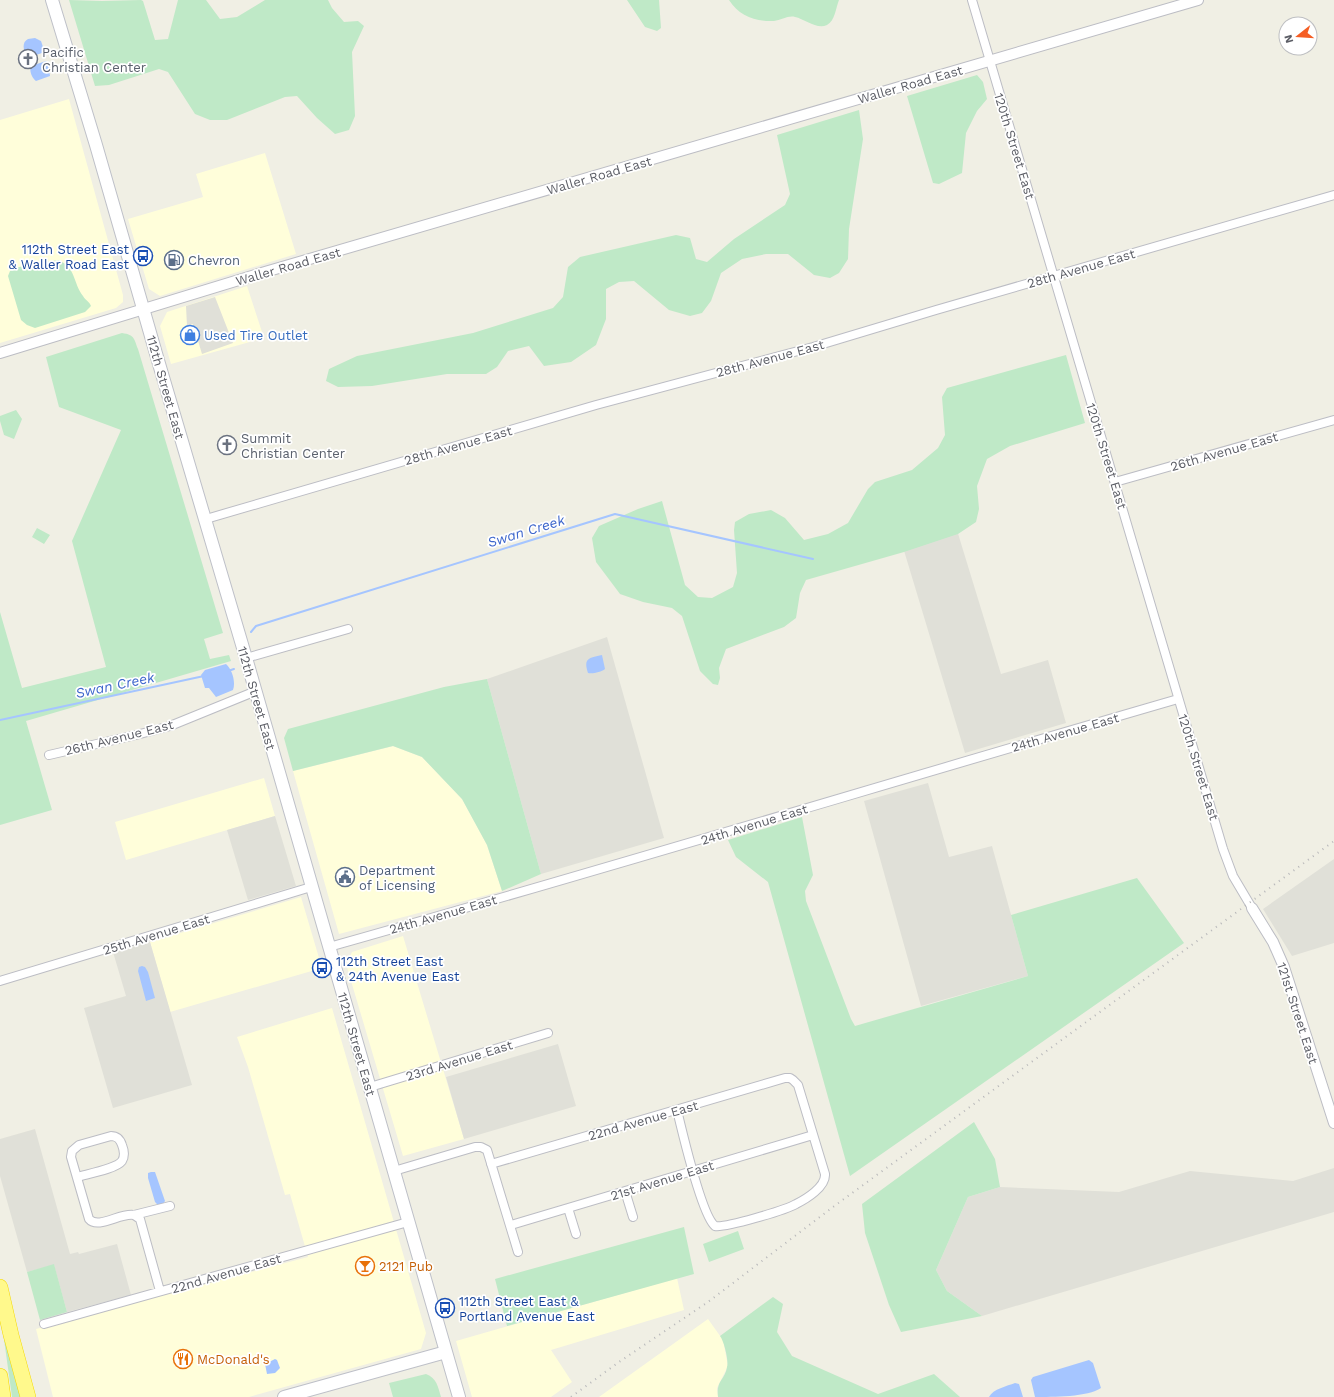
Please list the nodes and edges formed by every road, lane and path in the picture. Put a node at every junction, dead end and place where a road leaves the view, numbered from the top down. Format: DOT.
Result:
graph roads {
  1 [pos="52,0"];
  2 [pos="972,0"];
  3 [pos="1198,0"];
  4 [pos="989,61"];
  5 [pos="1334,195"];
  6 [pos="1054,276"];
  7 [pos="143,308"];
  8 [pos="0,353"];
  9 [pos="1334,420"];
  10 [pos="1115,482"];
  11 [pos="206,519"];
  12 [pos="348,629"];
  13 [pos="246,658"];
  14 [pos="256,691"];
  15 [pos="1178,699"];
  16 [pos="49,755"];
  17 [pos="311,887"];
  18 [pos="1252,908"];
  19 [pos="329,946"];
  20 [pos="0,981"];
  21 [pos="548,1033"];
  22 [pos="370,1087"];
  23 [pos="677,1110"];
  24 [pos="1334,1123"];
  25 [pos="813,1135"];
  26 [pos="491,1164"];
  27 [pos="394,1171"];
  28 [pos="693,1171"];
  29 [pos="77,1177"];
  30 [pos="625,1191"];
  31 [pos="170,1206"];
  32 [pos="568,1208"];
  33 [pos="134,1215"];
  34 [pos="633,1217"];
  35 [pos="408,1222"];
  36 [pos="511,1225"];
  37 [pos="576,1234"];
  38 [pos="518,1252"];
  39 [pos="0,1287"];
  40 [pos="160,1291"];
  41 [pos="44,1324"];
  42 [pos="446,1352"];
  43 [pos="0,1376"];
  44 [pos="3,1397"];
  45 [pos="28,1397"];
  46 [pos="284,1397"];
  47 [pos="459,1397"];
  1 -- 7 [label="main road, 112th Street East"];
  2 -- 4 [label="street, 120th Street East"];
  3 -- 4 [label="street, Waller Road East"];
  4 -- 6 [label="street, 120th Street East"];
  4 -- 7 [label="street, Waller Road East"];
  5 -- 6 [label="street, 28th Avenue East"];
  6 -- 10 [label="street, 120th Street East"];
  6 -- 11 [label="street, 28th Avenue East"];
  7 -- 8 [label="street, Waller Road East"];
  7 -- 11 [label="main road, 112th Street East"];
  9 -- 10 [label="street, 26th Avenue East"];
  10 -- 15 [label="street, 120th Street East"];
  11 -- 13 [label="main road, 112th Street East"];
  12 -- 13 [label="street"];
  13 -- 14 [label="main road, 112th Street East"];
  14 -- 16 [label="street, 26th Avenue East"];
  14 -- 17 [label="main road, 112th Street East"];
  15 -- 18 [label="street, 120th Street East"];
  15 -- 19 [label="street, 24th Avenue East"];
  17 -- 19 [label="main road, 112th Street East"];
  17 -- 20 [label="street, 25th Avenue East"];
  18 -- 24 [label="street, 121st Street East"];
  19 -- 22 [label="main road, 112th Street East"];
  21 -- 22 [label="street, 23rd Avenue East"];
  22 -- 27 [label="main road, 112th Street East"];
  23 -- 25 [label="street, 22nd Avenue East"];
  23 -- 26 [label="street, 22nd Avenue East"];
  23 -- 28 [label="street"];
  25 -- 28 [label="street, 21st Avenue East"];
  25 -- 28 [label="street"];
  26 -- 27 [label="street"];
  26 -- 36 [label="street"];
  27 -- 35 [label="main road, 112th Street East"];
  28 -- 30 [label="street, 21st Avenue East"];
  29 -- 29 [label="street"];
  29 -- 33 [label="street"];
  30 -- 32 [label="street, 21st Avenue East"];
  30 -- 34 [label="street"];
  31 -- 33 [label="street"];
  32 -- 36 [label="street, 21st Avenue East"];
  32 -- 37 [label="street"];
  33 -- 40 [label="street"];
  35 -- 40 [label="street, 22nd Avenue East"];
  35 -- 42 [label="main road, 112th Street East"];
  36 -- 38 [label="street"];
  39 -- 45 [label="highway"];
  40 -- 41 [label="street, 22nd Avenue East"];
  42 -- 46 [label="main road"];
  42 -- 47 [label="main road, 112th Street East"];
  43 -- 44 [label="highway"];
}
